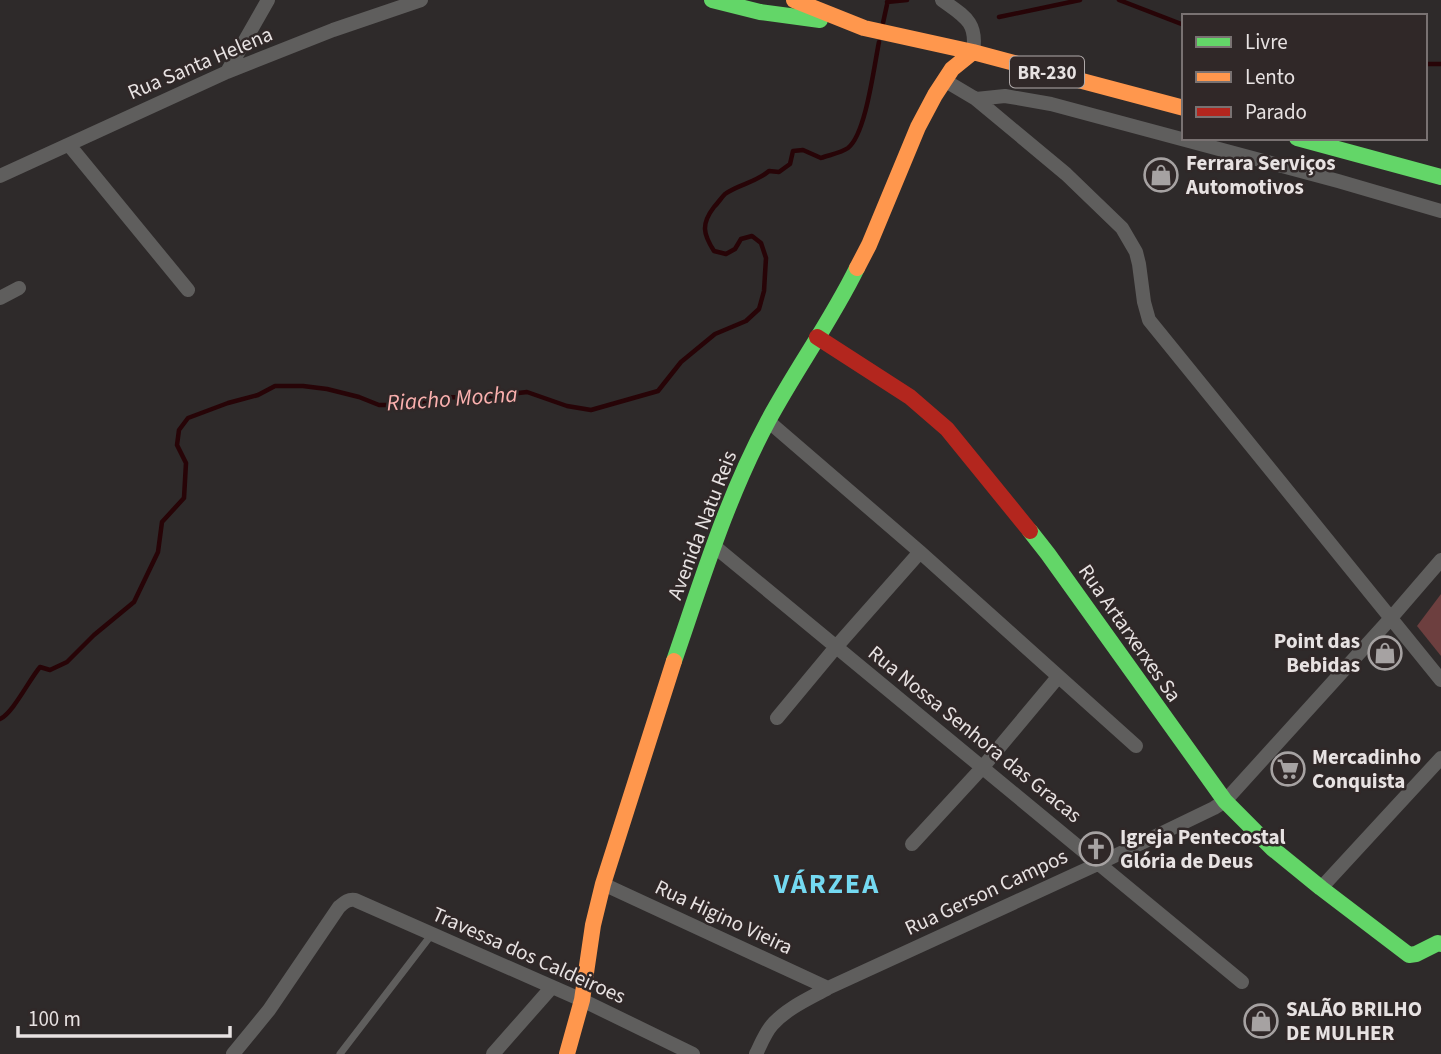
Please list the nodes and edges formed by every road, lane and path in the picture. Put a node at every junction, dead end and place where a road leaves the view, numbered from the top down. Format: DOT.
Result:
graph roads {
  1 [pos="268,0"];
  2 [pos="421,0"];
  3 [pos="712,0"];
  4 [pos="794,0"];
  5 [pos="942,0"];
  6 [pos="860,26"];
  7 [pos="973,52"];
  8 [pos="227,72"];
  9 [pos="944,80"];
  10 [pos="976,99"];
  11 [pos="1182,107"];
  12 [pos="1182,139"];
  13 [pos="1185,140"];
  14 [pos="1304,140"];
  15 [pos="69,145"];
  16 [pos="0,176"];
  17 [pos="1441,177"];
  18 [pos="1441,211"];
  19 [pos="19,288"];
  20 [pos="188,290"];
  21 [pos="0,298"];
  22 [pos="817,337"];
  23 [pos="768,421"];
  24 [pos="713,545"];
  25 [pos="920,552"];
  26 [pos="1441,560"];
  27 [pos="1391,618"];
  28 [pos="836,647"];
  29 [pos="1058,677"];
  30 [pos="1441,680"];
  31 [pos="777,718"];
  32 [pos="1136,746"];
  33 [pos="1441,758"];
  34 [pos="982,768"];
  35 [pos="1225,801"];
  36 [pos="912,844"];
  37 [pos="1100,863"];
  38 [pos="603,884"];
  39 [pos="1321,888"];
  40 [pos="432,934"];
  41 [pos="1440,942"];
  42 [pos="1242,982"];
  43 [pos="552,987"];
  44 [pos="828,988"];
  45 [pos="582,1000"];
  46 [pos="233,1054"];
  47 [pos="340,1054"];
  48 [pos="493,1054"];
  49 [pos="566,1054"];
  50 [pos="693,1054"];
  51 [pos="756,1054"];
  1 -- 8 [label="street"];
  2 -- 8 [label="street, Rua Santa Helena"];
  3 -- 6 [label="main road, BR-230"];
  4 -- 6 [label="main road, BR-230"];
  5 -- 7 [label="street"];
  6 -- 7 [label="main road, BR-230"];
  7 -- 9 [label="main road, Avenida Natu Reis"];
  7 -- 11 [label="main road, BR-230"];
  8 -- 15 [label="street, Rua Santa Helena"];
  9 -- 10 [label="street"];
  9 -- 22 [label="main road, Avenida Natu Reis"];
  10 -- 12 [label="street"];
  10 -- 27 [label="street"];
  13 -- 18 [label="street"];
  14 -- 17 [label="main road"];
  15 -- 16 [label="street, Rua Santa Helena"];
  15 -- 20 [label="street"];
  19 -- 21 [label="street"];
  22 -- 23 [label="main road, Avenida Natu Reis"];
  22 -- 35 [label="main road, Rua Artarxerxes Sa"];
  23 -- 24 [label="main road, Avenida Natu Reis"];
  23 -- 25 [label="street"];
  24 -- 28 [label="street, Rua Nossa Senhora das Gracas"];
  24 -- 38 [label="main road, Avenida Natu Reis"];
  25 -- 28 [label="street"];
  25 -- 29 [label="street"];
  26 -- 27 [label="street, Rua Gerson Campos"];
  27 -- 30 [label="street"];
  27 -- 35 [label="street, Rua Gerson Campos"];
  28 -- 31 [label="street"];
  28 -- 34 [label="street, Rua Nossa Senhora das Gracas"];
  29 -- 32 [label="street"];
  29 -- 34 [label="street"];
  33 -- 39 [label="street"];
  34 -- 36 [label="street"];
  34 -- 37 [label="street, Rua Nossa Senhora das Gracas"];
  35 -- 37 [label="street, Rua Gerson Campos"];
  35 -- 39 [label="main road, Rua Artarxerxes Sa"];
  37 -- 42 [label="street, Rua Nossa Senhora das Gracas"];
  37 -- 44 [label="street, Rua Gerson Campos"];
  38 -- 44 [label="street, Rua Higino Vieira"];
  38 -- 45 [label="main road, Avenida Natu Reis"];
  39 -- 41 [label="main road, Rua Artarxerxes Sa"];
  40 -- 43 [label="street, Travessa dos Caldeiroes"];
  40 -- 46 [label="street, Travessa dos Caldeiroes"];
  40 -- 47 [label="lane"];
  43 -- 45 [label="street, Travessa dos Caldeiroes"];
  43 -- 48 [label="street"];
  44 -- 51 [label="street, Rua Gerson Campos"];
  45 -- 49 [label="main road, Avenida Natu Reis"];
  45 -- 50 [label="street, Travessa dos Caldeiroes"];
}
